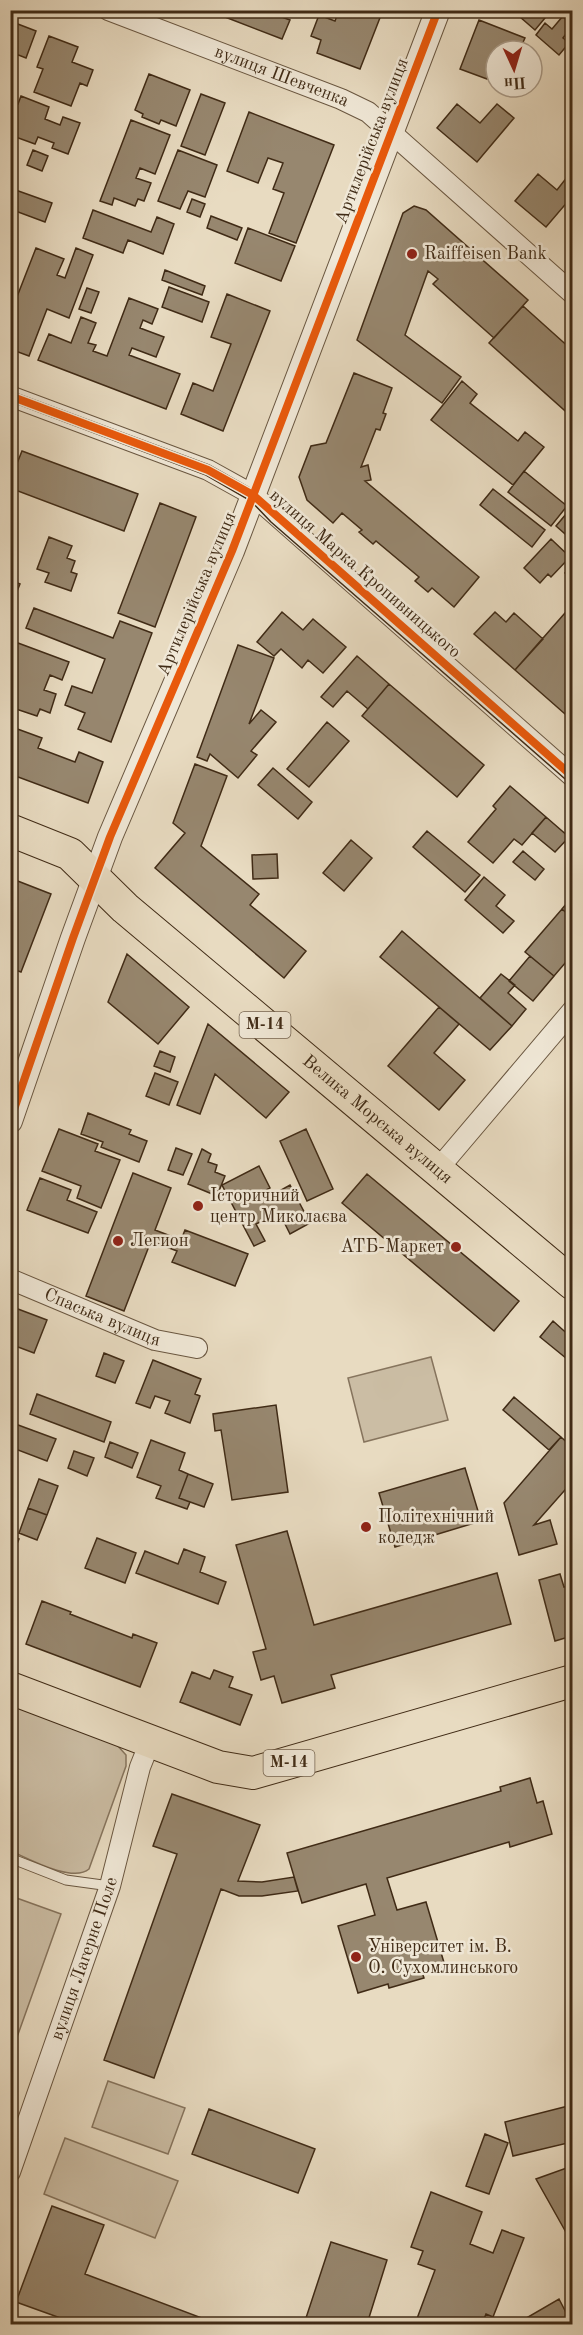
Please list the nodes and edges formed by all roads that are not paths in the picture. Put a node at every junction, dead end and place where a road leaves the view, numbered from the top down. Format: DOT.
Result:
graph roads {
  1 [pos="108,10"];
  2 [pos="438,10"];
  3 [pos="391,134"];
  4 [pos="573,293"];
  5 [pos="10,396"];
  6 [pos="253,495"];
  7 [pos="573,776"];
  8 [pos="10,830"];
  9 [pos="96,878"];
  10 [pos="573,1011"];
  11 [pos="10,1121"];
  12 [pos="438,1169"];
  13 [pos="10,1279"];
  14 [pos="573,1282"];
  15 [pos="197,1348"];
  16 [pos="573,1681"];
  17 [pos="10,1688"];
  18 [pos="150,1742"];
  19 [pos="10,1858"];
  20 [pos="110,1886"];
  21 [pos="10,2172"];
  1 -- 3 [label="street, вулиця Шевченка"];
  2 -- 3 [label="street, Артилерійська вулиця"];
  3 -- 4 [label="street, вулиця Шевченка"];
  3 -- 6 [label="street, Артилерійська вулиця"];
  5 -- 6 [label="street, вулиця Марка Кропивницького"];
  6 -- 7 [label="street, вулиця Марка Кропивницького"];
  6 -- 9 [label="street, Артилерійська вулиця"];
  8 -- 9 [label="highway, Велика Морська вулиця / М-14"];
  9 -- 11 [label="street, Артилерійська вулиця"];
  9 -- 12 [label="highway, Велика Морська вулиця / М-14"];
  10 -- 12 [label="street"];
  12 -- 14 [label="highway, Велика Морська вулиця / М-14"];
  13 -- 15 [label="street, Спаська вулиця"];
  16 -- 18 [label="highway, М-14"];
  17 -- 18 [label="highway, М-14"];
  18 -- 20 [label="street, вулиця Лагерне Поле"];
  19 -- 20 [label="lane"];
  20 -- 21 [label="street, вулиця Лагерне Поле"];
}
